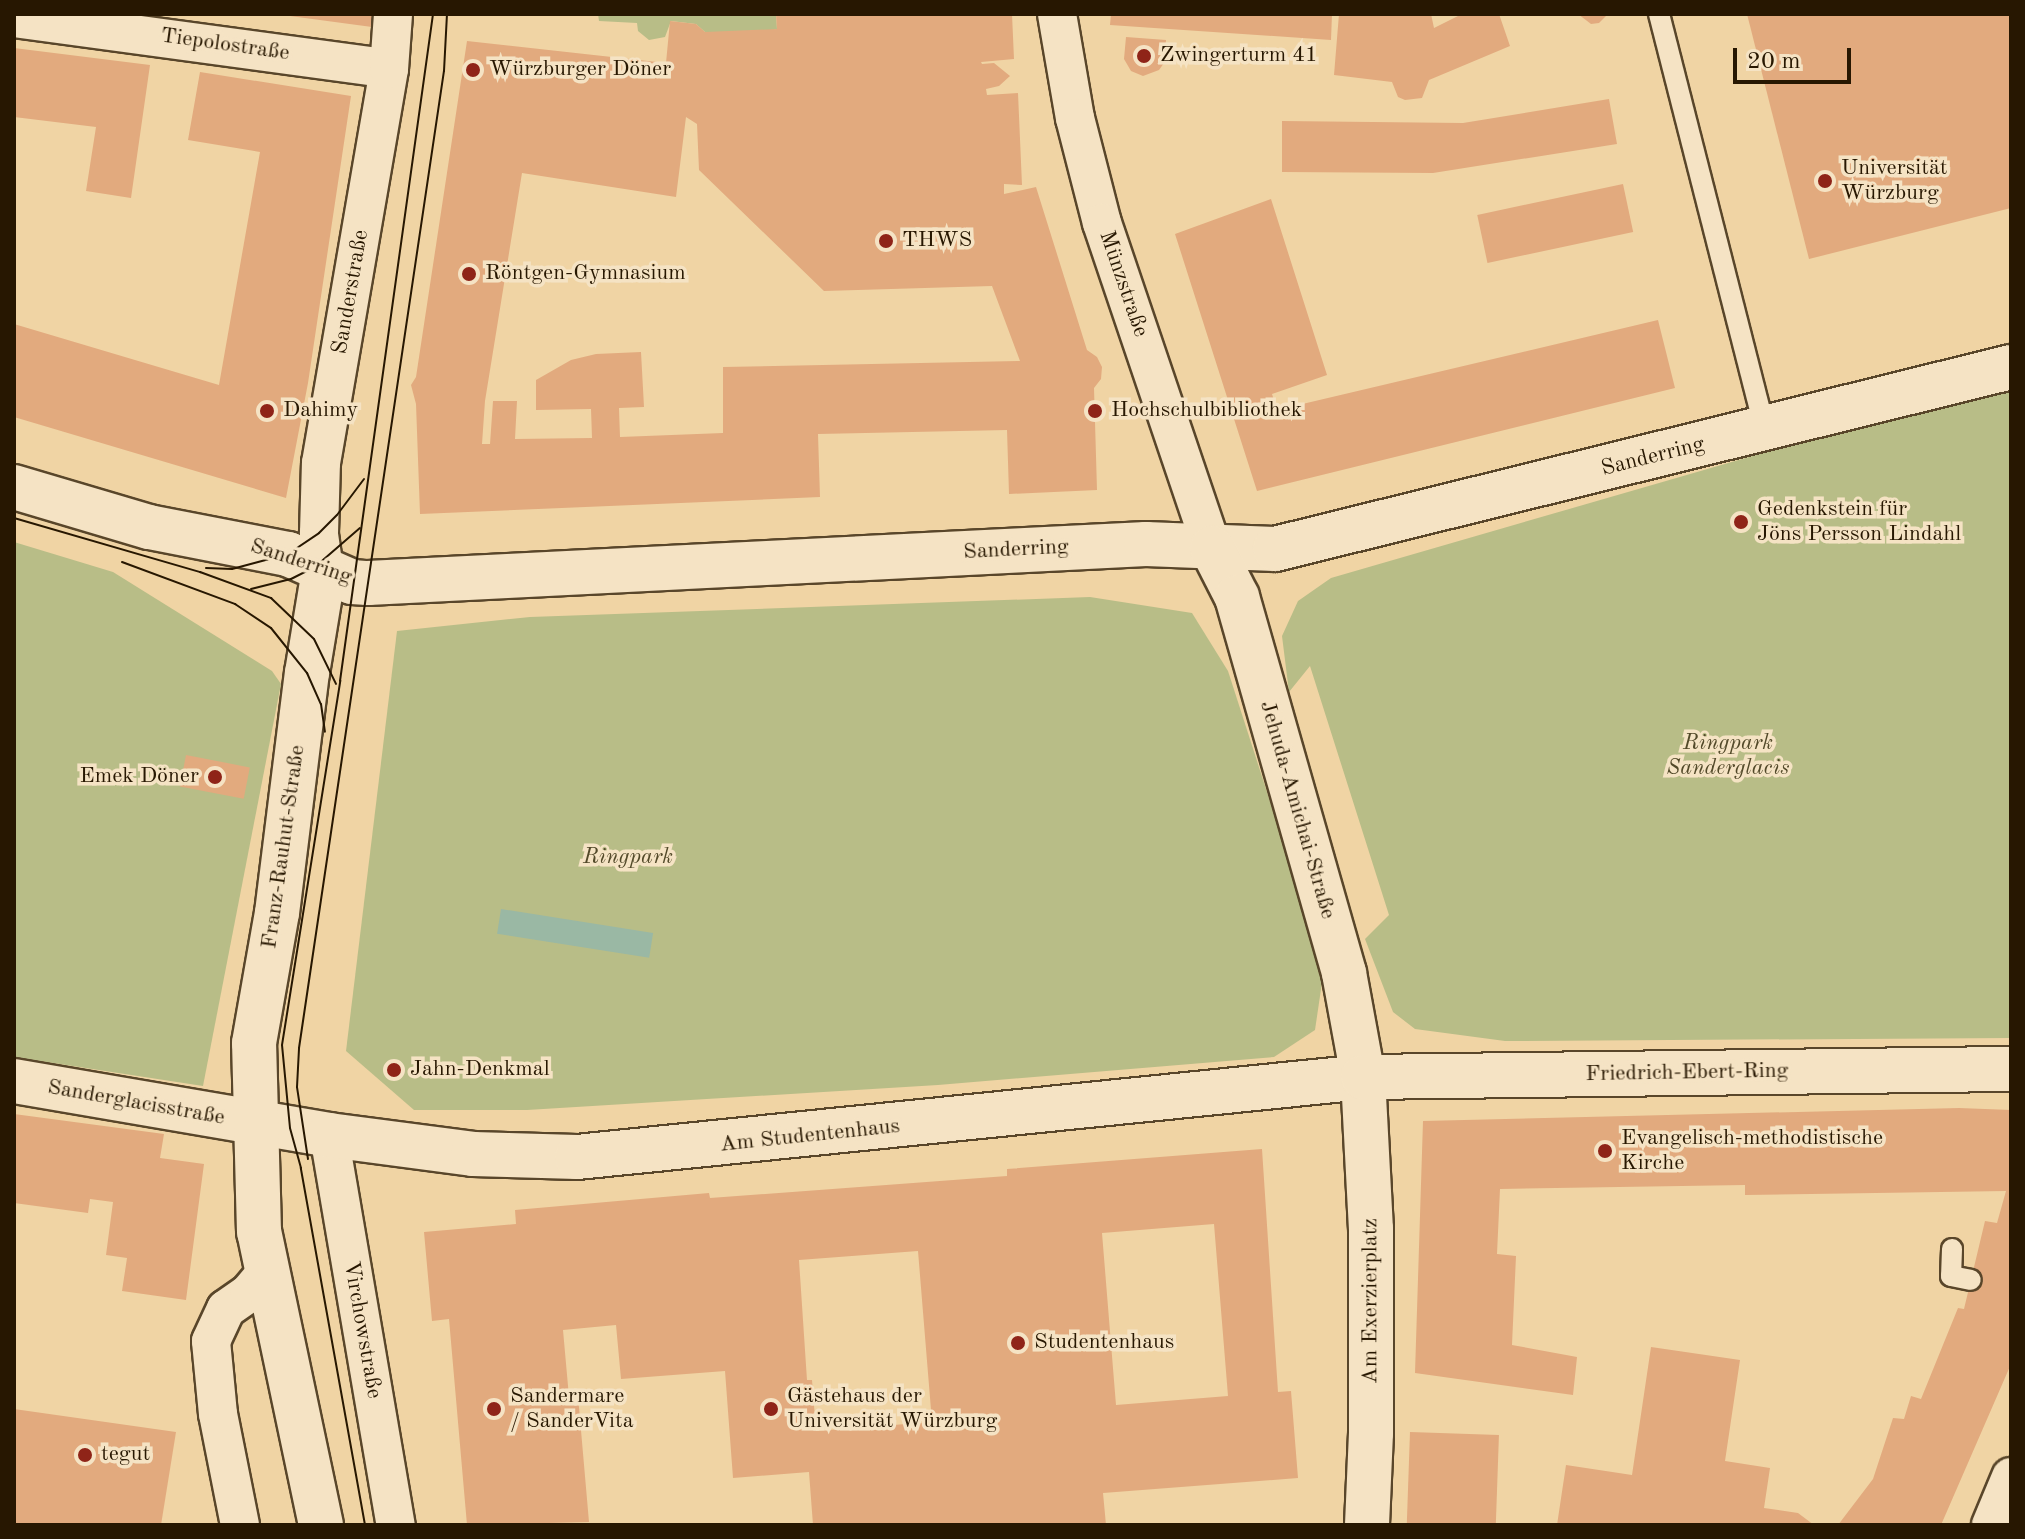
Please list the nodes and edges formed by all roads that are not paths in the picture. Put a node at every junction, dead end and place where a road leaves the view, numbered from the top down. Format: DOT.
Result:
graph roads {
  1 [pos="393,14"];
  2 [pos="1057,14"];
  3 [pos="1659,14"];
  4 [pos="14,18"];
  5 [pos="389,69"];
  6 [pos="2011,367"];
  7 [pos="1765,430"];
  8 [pos="14,487"];
  9 [pos="1212,548"];
  10 [pos="324,570"];
  11 [pos="2011,1069"];
  12 [pos="1363,1077"];
  13 [pos="14,1081"];
  14 [pos="258,1125"];
  15 [pos="329,1135"];
  16 [pos="1952,1249"];
  17 [pos="269,1269"];
  18 [pos="1971,1280"];
  19 [pos="2011,1477"];
  20 [pos="240,1525"];
  21 [pos="321,1525"];
  22 [pos="396,1525"];
  23 [pos="1367,1525"];
  24 [pos="1991,1525"];
  1 -- 5 [label="street, Sanderstraße"];
  2 -- 9 [label="street, Münzstraße"];
  3 -- 7 [label="lane"];
  4 -- 5 [label="street, Tiepolostraße"];
  5 -- 10 [label="street, Sanderstraße"];
  6 -- 7 [label="street, Sanderring"];
  7 -- 9 [label="street, Sanderring"];
  8 -- 10 [label="street, Sanderring"];
  9 -- 10 [label="street, Sanderring"];
  9 -- 12 [label="street, Jehuda-Amichai-Straße"];
  10 -- 14 [label="street, Franz-Rauhut-Straße"];
  11 -- 12 [label="street, Friedrich-Ebert-Ring"];
  12 -- 15 [label="street, Am Studentenhaus"];
  12 -- 23 [label="street, Am Exerzierplatz"];
  13 -- 14 [label="street, Sanderglacisstraße"];
  14 -- 15 [label="street, Am Studentenhaus"];
  14 -- 17 [label="street"];
  15 -- 22 [label="street, Virchowstraße"];
  16 -- 18 [label="lane"];
  17 -- 20 [label="street"];
  17 -- 21 [label="street"];
  19 -- 24 [label="street"];
}
